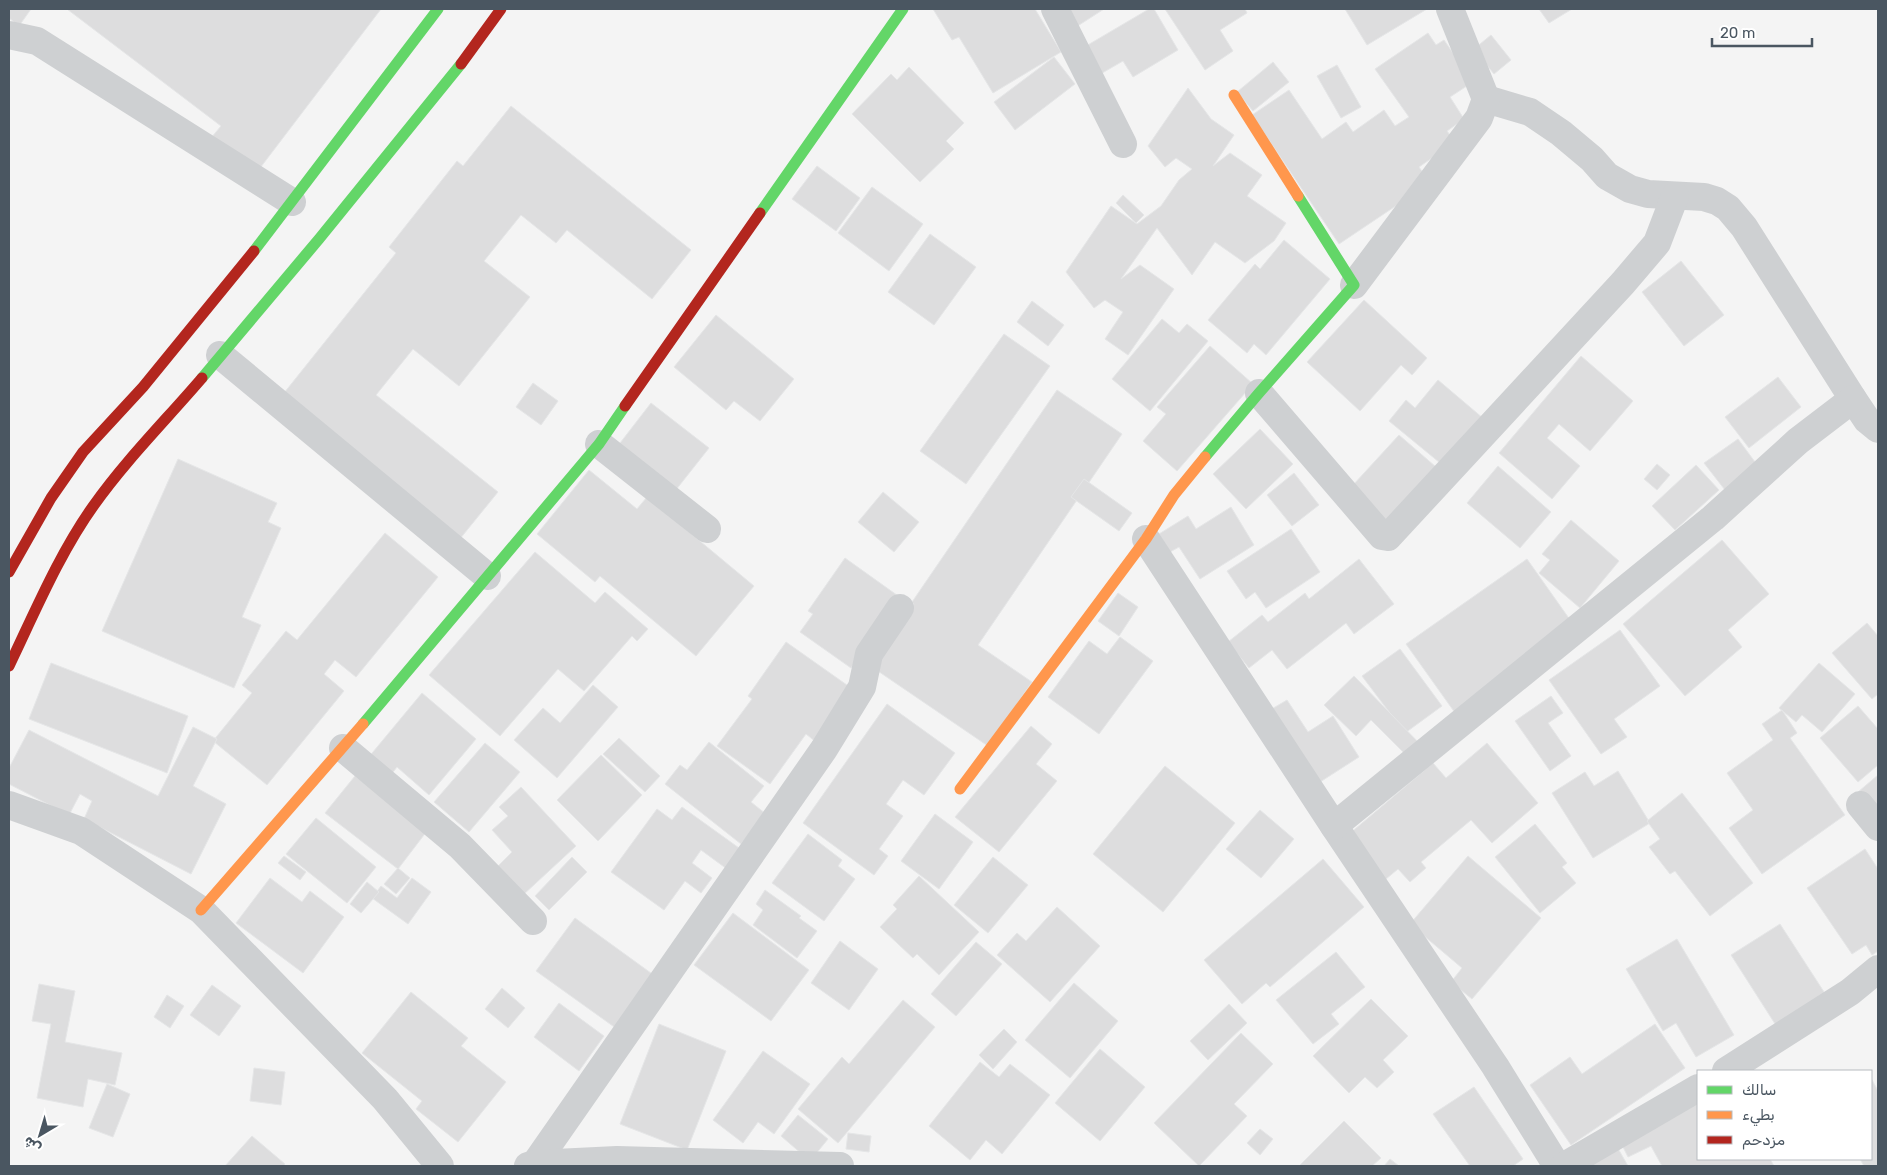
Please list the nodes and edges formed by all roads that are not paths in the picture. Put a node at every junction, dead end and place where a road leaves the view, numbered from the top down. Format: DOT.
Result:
graph roads {
  1 [pos="438,9"];
  2 [pos="501,9"];
  3 [pos="904,9"];
  4 [pos="1055,9"];
  5 [pos="1450,9"];
  6 [pos="9,35"];
  7 [pos="1234,96"];
  8 [pos="1486,99"];
  9 [pos="1123,144"];
  10 [pos="1675,196"];
  11 [pos="292,202"];
  12 [pos="1354,286"];
  13 [pos="220,355"];
  14 [pos="1260,393"];
  15 [pos="1853,399"];
  16 [pos="1878,429"];
  17 [pos="599,444"];
  18 [pos="706,529"];
  19 [pos="1146,539"];
  20 [pos="9,572"];
  21 [pos="487,576"];
  22 [pos="900,608"];
  23 [pos="9,666"];
  24 [pos="343,748"];
  25 [pos="960,789"];
  26 [pos="9,805"];
  27 [pos="1860,805"];
  28 [pos="1334,826"];
  29 [pos="1878,827"];
  30 [pos="201,910"];
  31 [pos="533,921"];
  32 [pos="1878,969"];
  33 [pos="1728,1070"];
  34 [pos="1697,1089"];
  35 [pos="532,1165"];
  36 [pos="440,1166"];
  37 [pos="840,1166"];
  38 [pos="1557,1166"];
  39 [pos="1564,1166"];
  1 -- 11 [label="street"];
  2 -- 13 [label="street"];
  3 -- 17 [label="street"];
  4 -- 9 [label="street"];
  5 -- 8 [label="street"];
  6 -- 11 [label="street"];
  7 -- 12 [label="street"];
  8 -- 10 [label="street"];
  8 -- 12 [label="street"];
  10 -- 14 [label="street"];
  10 -- 15 [label="street"];
  11 -- 20 [label="street"];
  12 -- 14 [label="street"];
  13 -- 21 [label="street"];
  13 -- 23 [label="street"];
  14 -- 19 [label="street"];
  15 -- 16 [label="street"];
  15 -- 28 [label="street"];
  17 -- 18 [label="street"];
  17 -- 21 [label="street"];
  19 -- 25 [label="street"];
  19 -- 28 [label="street"];
  21 -- 24 [label="street"];
  22 -- 35 [label="street"];
  24 -- 30 [label="street"];
  24 -- 31 [label="street"];
  26 -- 30 [label="street"];
  27 -- 29 [label="street"];
  28 -- 38 [label="street"];
  30 -- 36 [label="street"];
  32 -- 33 [label="street"];
  34 -- 39 [label="street"];
  35 -- 37 [label="street"];
}
